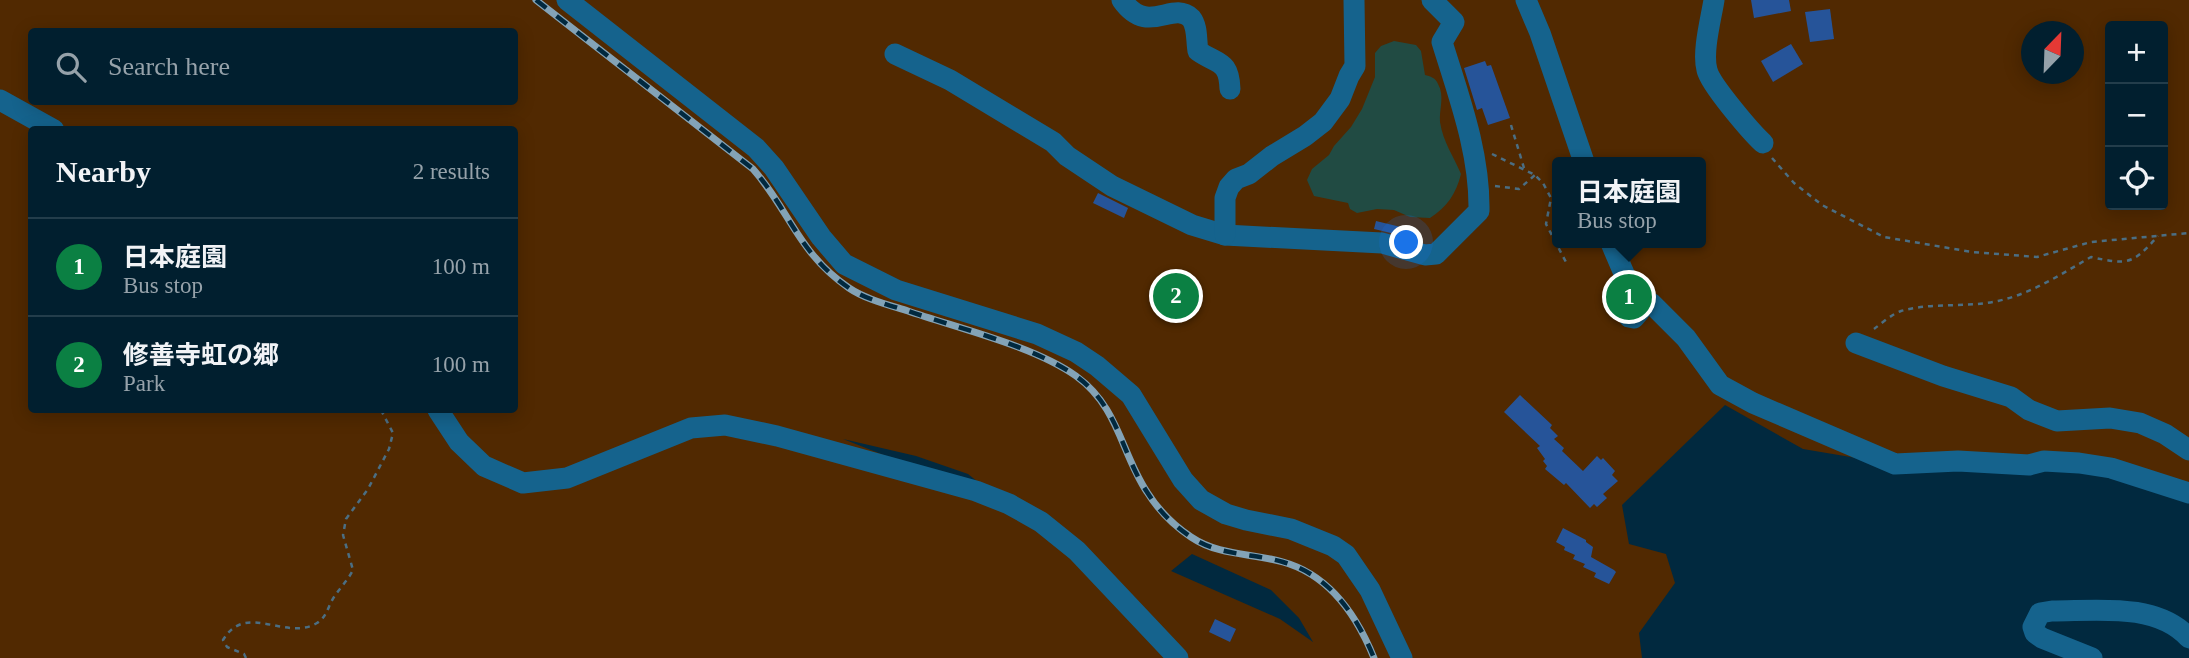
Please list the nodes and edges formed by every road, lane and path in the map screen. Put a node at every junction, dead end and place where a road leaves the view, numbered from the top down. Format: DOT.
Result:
graph roads {
  1 [pos="567,0"];
  2 [pos="1122,0"];
  3 [pos="1354,0"];
  4 [pos="1433,0"];
  5 [pos="1526,0"];
  6 [pos="1714,0"];
  7 [pos="895,54"];
  8 [pos="1230,89"];
  9 [pos="0,100"];
  10 [pos="1511,125"];
  11 [pos="47,126"];
  12 [pos="1763,143"];
  13 [pos="1489,153"];
  14 [pos="1582,157"];
  15 [pos="1524,168"];
  16 [pos="1535,175"];
  17 [pos="1480,184"];
  18 [pos="2189,233"];
  19 [pos="1224,234"];
  20 [pos="1552,235"];
  21 [pos="2158,236"];
  22 [pos="1559,248"];
  23 [pos="1613,248"];
  24 [pos="1567,264"];
  25 [pos="1856,343"];
  26 [pos="383,413"];
  27 [pos="440,413"];
  28 [pos="2189,450"];
  29 [pos="2189,494"];
  30 [pos="2189,638"];
  31 [pos="246,658"];
  32 [pos="1178,658"];
  33 [pos="1402,658"];
  34 [pos="2092,658"];
  1 -- 33 [label="street"];
  2 -- 8 [label="street"];
  3 -- 19 [label="street"];
  4 -- 17 [label="street"];
  5 -- 14 [label="street"];
  6 -- 12 [label="street"];
  7 -- 19 [label="street"];
  9 -- 11 [label="street"];
  10 -- 15 [label="path"];
  12 -- 21 [label="path"];
  13 -- 15 [label="path"];
  15 -- 16 [label="path"];
  16 -- 17 [label="path"];
  16 -- 20 [label="path"];
  17 -- 19 [label="street"];
  18 -- 21 [label="path"];
  21 -- 25 [label="path"];
  22 -- 24 [label="path"];
  23 -- 29 [label="street"];
  25 -- 28 [label="street"];
  26 -- 31 [label="path"];
  27 -- 32 [label="street"];
  30 -- 34 [label="street"];
}
